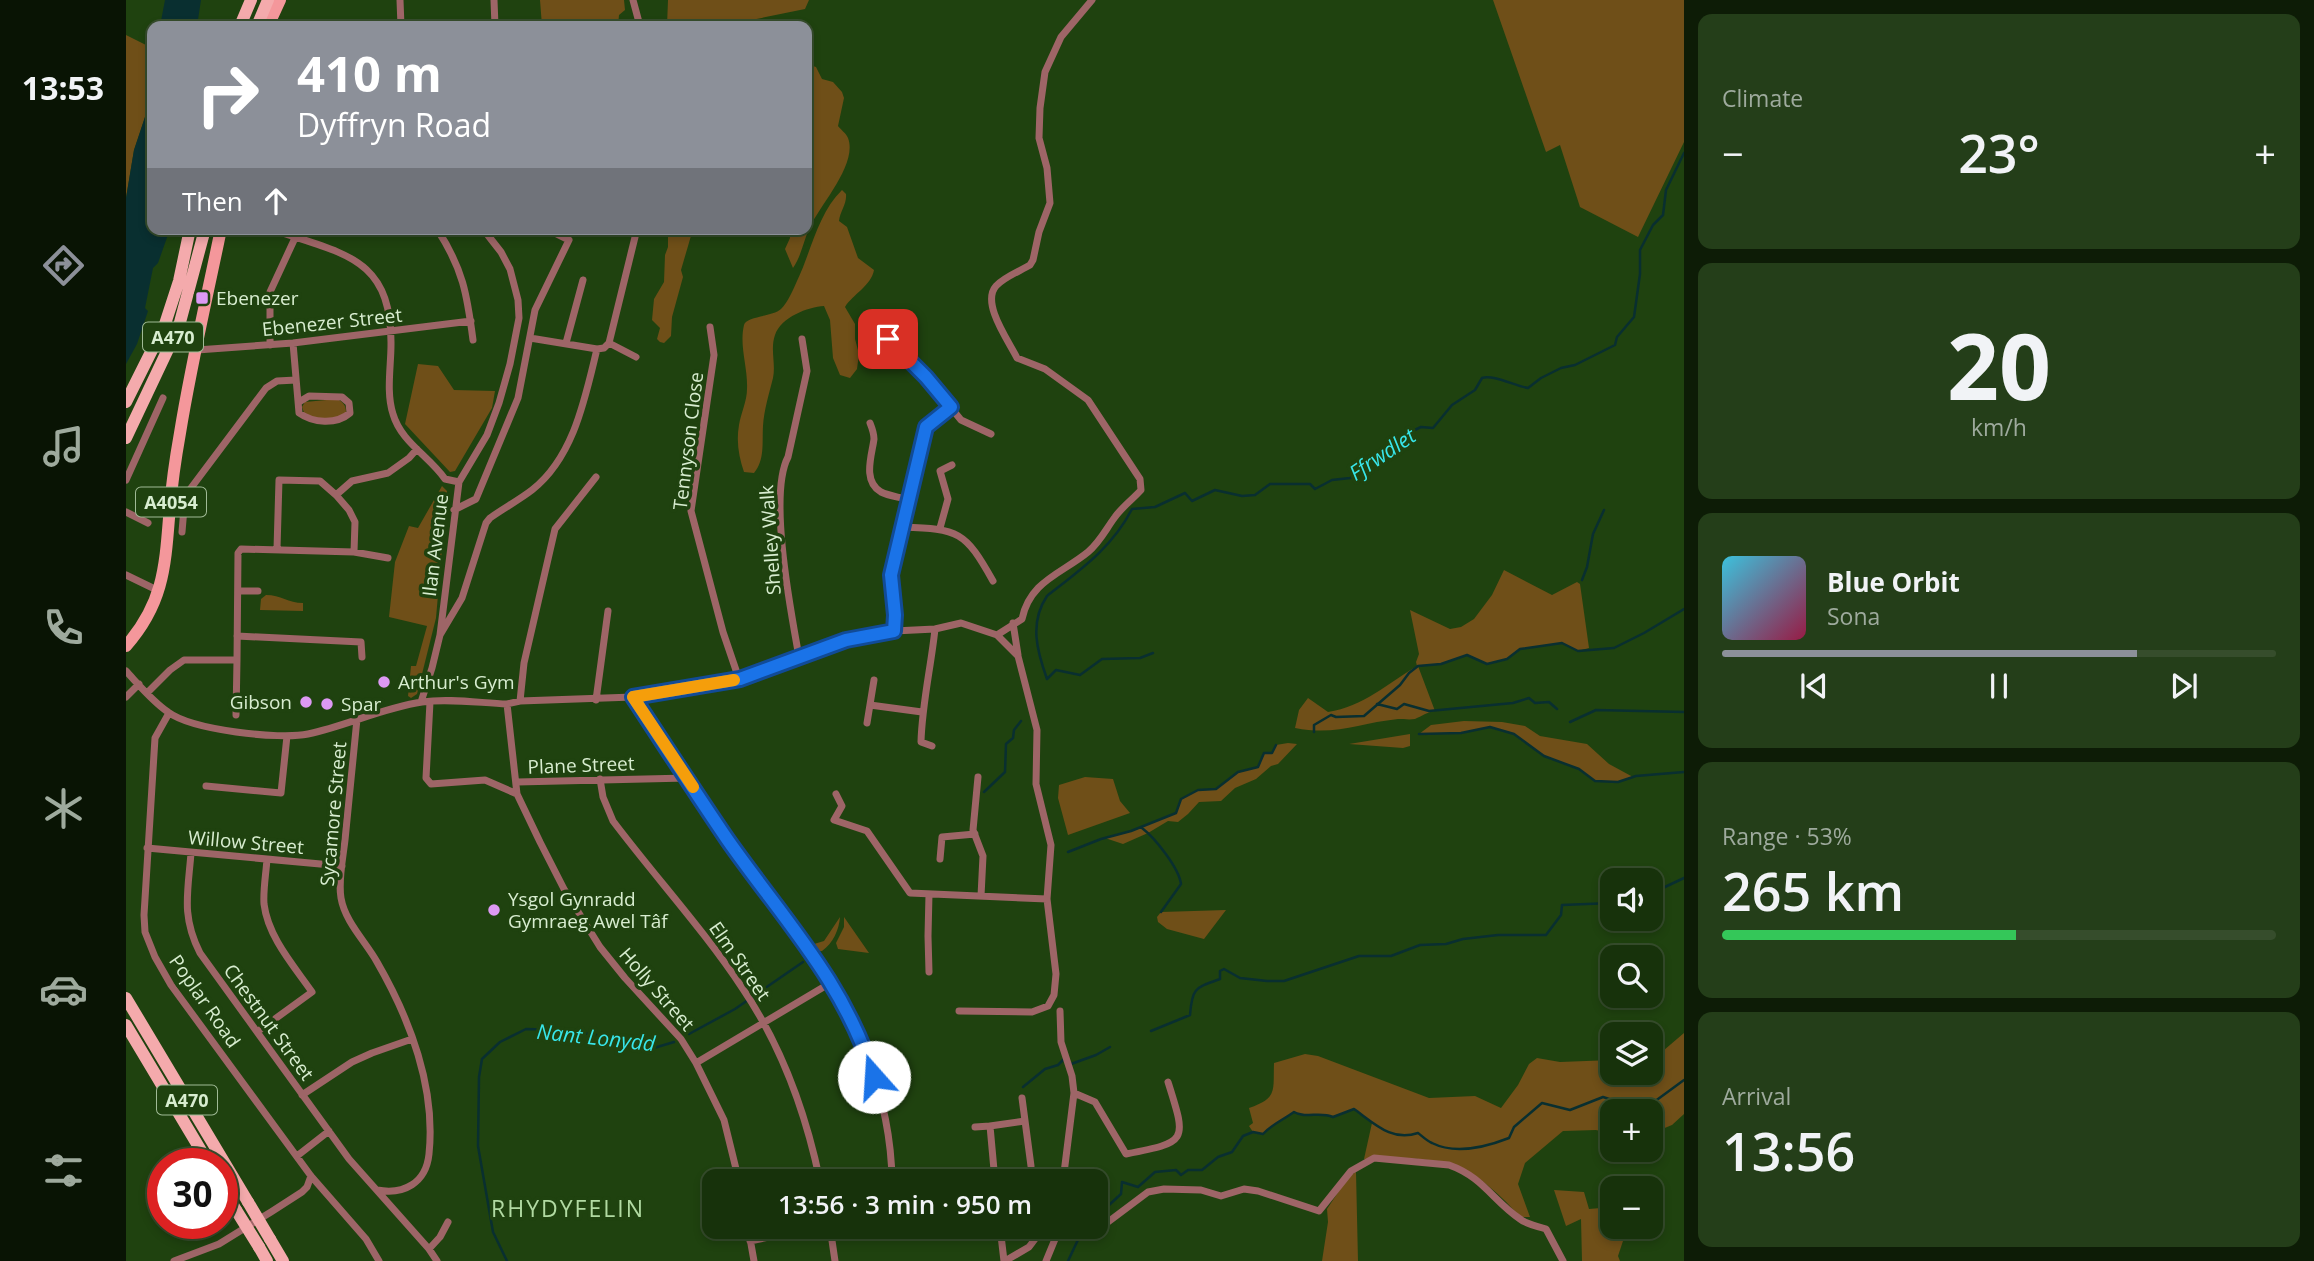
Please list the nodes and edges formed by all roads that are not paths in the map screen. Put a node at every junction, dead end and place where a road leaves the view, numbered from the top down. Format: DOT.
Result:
graph roads {
  1 [pos="251,0"];
  2 [pos="268,0"];
  3 [pos="280,0"];
  4 [pos="400,0"];
  5 [pos="494,0"];
  6 [pos="632,0"];
  7 [pos="1092,0"];
  8 [pos="242,21"];
  9 [pos="259,21"];
  10 [pos="270,21"];
  11 [pos="401,21"];
  12 [pos="495,21"];
  13 [pos="638,21"];
  14 [pos="189,235"];
  15 [pos="203,235"];
  16 [pos="220,235"];
  17 [pos="295,235"];
  18 [pos="297,235"];
  19 [pos="441,235"];
  20 [pos="488,235"];
  21 [pos="559,235"];
  22 [pos="636,235"];
  23 [pos="583,280"];
  24 [pos="471,321"];
  25 [pos="710,327"];
  26 [pos="391,331"];
  27 [pos="906,336"];
  28 [pos="530,338"];
  29 [pos="802,339"];
  30 [pos="888,339"];
  31 [pos="474,340"];
  32 [pos="293,343"];
  33 [pos="566,343"];
  34 [pos="609,343"];
  35 [pos="270,345"];
  36 [pos="896,346"];
  37 [pos="597,349"];
  38 [pos="197,350"];
  39 [pos="636,357"];
  40 [pos="296,380"];
  41 [pos="163,398"];
  42 [pos="126,402"];
  43 [pos="299,402"];
  44 [pos="951,407"];
  45 [pos="870,423"];
  46 [pos="991,434"];
  47 [pos="126,438"];
  48 [pos="417,449"];
  49 [pos="952,465"];
  50 [pos="596,477"];
  51 [pos="126,481"];
  52 [pos="459,482"];
  53 [pos="336,495"];
  54 [pos="909,500"];
  55 [pos="454,510"];
  56 [pos="126,513"];
  57 [pos="148,523"];
  58 [pos="902,527"];
  59 [pos="940,528"];
  60 [pos="182,532"];
  61 [pos="277,549"];
  62 [pos="354,552"];
  63 [pos="388,558"];
  64 [pos="997,569"];
  65 [pos="126,575"];
  66 [pos="159,591"];
  67 [pos="238,591"];
  68 [pos="258,591"];
  69 [pos="608,611"];
  70 [pos="1013,623"];
  71 [pos="935,629"];
  72 [pos="894,631"];
  73 [pos="440,635"];
  74 [pos="997,635"];
  75 [pos="237,636"];
  76 [pos="126,646"];
  77 [pos="1018,656"];
  78 [pos="362,657"];
  79 [pos="799,657"];
  80 [pos="237,660"];
  81 [pos="126,671"];
  82 [pos="740,679"];
  83 [pos="874,681"];
  84 [pos="139,684"];
  85 [pos="148,693"];
  86 [pos="126,697"];
  87 [pos="633,697"];
  88 [pos="596,700"];
  89 [pos="520,701"];
  90 [pos="421,702"];
  91 [pos="430,702"];
  92 [pos="507,704"];
  93 [pos="870,705"];
  94 [pos="922,712"];
  95 [pos="169,713"];
  96 [pos="236,715"];
  97 [pos="358,719"];
  98 [pos="867,723"];
  99 [pos="287,736"];
  100 [pos="932,746"];
  101 [pos="978,777"];
  102 [pos="687,778"];
  103 [pos="600,779"];
  104 [pos="517,782"];
  105 [pos="206,786"];
  106 [pos="517,794"];
  107 [pos="836,794"];
  108 [pos="975,834"];
  109 [pos="147,848"];
  110 [pos="191,853"];
  111 [pos="267,859"];
  112 [pos="940,859"];
  113 [pos="342,866"];
  114 [pos="929,894"];
  115 [pos="981,896"];
  116 [pos="1047,899"];
  117 [pos="929,972"];
  118 [pos="832,982"];
  119 [pos="126,998"];
  120 [pos="960,1011"];
  121 [pos="1060,1011"];
  122 [pos="762,1022"];
  123 [pos="126,1024"];
  124 [pos="257,1032"];
  125 [pos="412,1039"];
  126 [pos="696,1063"];
  127 [pos="1168,1082"];
  128 [pos="1074,1093"];
  129 [pos="302,1095"];
  130 [pos="1022,1098"];
  131 [pos="1025,1121"];
  132 [pos="989,1126"];
  133 [pos="975,1127"];
  134 [pos="329,1131"];
  135 [pos="200,1148"];
  136 [pos="297,1156"];
  137 [pos="1031,1166"];
  138 [pos="736,1169"];
  139 [pos="817,1169"];
  140 [pos="891,1169"];
  141 [pos="994,1169"];
  142 [pos="1064,1169"];
  143 [pos="311,1176"];
  144 [pos="377,1191"];
  145 [pos="238,1213"];
  146 [pos="448,1222"];
  147 [pos="1108,1222"];
  148 [pos="760,1239"];
  149 [pos="832,1239"];
  150 [pos="1002,1239"];
  151 [pos="1035,1239"];
  152 [pos="1056,1239"];
  153 [pos="750,1241"];
  154 [pos="429,1249"];
  155 [pos="174,1261"];
  156 [pos="267,1261"];
  157 [pos="283,1261"];
  158 [pos="379,1261"];
  159 [pos="437,1261"];
  160 [pos="754,1261"];
  161 [pos="835,1261"];
  162 [pos="1005,1261"];
  163 [pos="1046,1261"];
  164 [pos="1563,1261"];
  1 -- 8 [label="highway"];
  2 -- 9 [label="highway"];
  3 -- 10 [label="main road"];
  4 -- 11 [label="street"];
  5 -- 12 [label="street"];
  6 -- 13 [label="street"];
  7 -- 70 [label="street"];
  14 -- 42 [label="highway, A470"];
  15 -- 47 [label="highway, A470"];
  16 -- 38 [label="main road, A4054"];
  17 -- 35 [label="street"];
  18 -- 26 [label="street"];
  19 -- 24 [label="street"];
  20 -- 52 [label="street, Ilan Avenue"];
  21 -- 28 [label="street"];
  22 -- 34 [label="street"];
  23 -- 33 [label="street"];
  24 -- 26 [label="street, Ebenezer Street"];
  24 -- 31 [label="street"];
  25 -- 82 [label="street, Tennyson Close"];
  26 -- 32 [label="street, Ebenezer Street"];
  26 -- 48 [label="street"];
  27 -- 36 [label="street"];
  28 -- 33 [label="street"];
  28 -- 55 [label="street"];
  29 -- 79 [label="street, Shelley Walk"];
  30 -- 36 [label="street"];
  32 -- 35 [label="street, Ebenezer Street"];
  32 -- 40 [label="street"];
  33 -- 37 [label="street"];
  34 -- 37 [label="street"];
  34 -- 39 [label="street"];
  35 -- 38 [label="street, Ebenezer Street"];
  36 -- 44 [label="street"];
  37 -- 73 [label="street"];
  38 -- 66 [label="main road, A4054"];
  40 -- 43 [label="street"];
  40 -- 60 [label="street"];
  41 -- 51 [label="street"];
  43 -- 43 [label="street"];
  44 -- 46 [label="street"];
  44 -- 54 [label="street"];
  45 -- 54 [label="street"];
  48 -- 52 [label="street"];
  48 -- 53 [label="street"];
  49 -- 59 [label="street"];
  50 -- 89 [label="street"];
  52 -- 55 [label="street, Ilan Avenue"];
  53 -- 61 [label="street"];
  53 -- 62 [label="street"];
  54 -- 58 [label="street"];
  55 -- 73 [label="street, Ilan Avenue"];
  56 -- 57 [label="street"];
  58 -- 59 [label="street"];
  58 -- 72 [label="street"];
  59 -- 64 [label="street"];
  61 -- 62 [label="street"];
  61 -- 67 [label="street"];
  62 -- 63 [label="street"];
  65 -- 66 [label="street"];
  66 -- 76 [label="main road, A4054"];
  67 -- 68 [label="street"];
  67 -- 75 [label="street"];
  69 -- 88 [label="street"];
  70 -- 74 [label="street"];
  70 -- 77 [label="street"];
  71 -- 72 [label="street"];
  71 -- 74 [label="street"];
  71 -- 94 [label="street"];
  72 -- 79 [label="street"];
  73 -- 90 [label="street"];
  74 -- 77 [label="street"];
  75 -- 78 [label="street"];
  75 -- 80 [label="street"];
  77 -- 116 [label="street"];
  79 -- 82 [label="street"];
  80 -- 85 [label="street"];
  80 -- 96 [label="street"];
  81 -- 84 [label="street"];
  82 -- 87 [label="street"];
  83 -- 93 [label="street"];
  84 -- 85 [label="street"];
  84 -- 86 [label="street"];
  85 -- 95 [label="street"];
  87 -- 88 [label="street"];
  87 -- 102 [label="street"];
  88 -- 89 [label="street"];
  89 -- 92 [label="street"];
  90 -- 91 [label="street"];
  90 -- 97 [label="street"];
  91 -- 92 [label="street"];
  91 -- 106 [label="street"];
  92 -- 104 [label="street, Holly Street"];
  93 -- 94 [label="street"];
  93 -- 98 [label="street"];
  94 -- 100 [label="street"];
  95 -- 99 [label="street"];
  95 -- 109 [label="street, Poplar Road"];
  97 -- 99 [label="street"];
  97 -- 113 [label="street, Sycamore Street"];
  99 -- 105 [label="street"];
  101 -- 108 [label="street"];
  102 -- 103 [label="street, Plane Street"];
  102 -- 118 [label="street"];
  103 -- 104 [label="street, Plane Street"];
  103 -- 122 [label="street, Elm Street"];
  104 -- 106 [label="street, Holly Street"];
  106 -- 126 [label="street, Holly Street"];
  107 -- 114 [label="street"];
  108 -- 112 [label="street"];
  108 -- 115 [label="street"];
  109 -- 110 [label="street, Willow Street"];
  109 -- 136 [label="street, Poplar Road"];
  110 -- 111 [label="street, Willow Street"];
  110 -- 124 [label="street, Chestnut Street"];
  111 -- 113 [label="street, Willow Street"];
  111 -- 124 [label="street"];
  113 -- 125 [label="street, Sycamore Street"];
  114 -- 115 [label="street"];
  114 -- 117 [label="street"];
  115 -- 116 [label="street"];
  116 -- 120 [label="street"];
  118 -- 122 [label="street"];
  118 -- 140 [label="street"];
  119 -- 157 [label="highway, A470, bridge"];
  121 -- 128 [label="street"];
  122 -- 126 [label="street"];
  122 -- 139 [label="street, Elm Street"];
  123 -- 135 [label="highway, A470"];
  124 -- 129 [label="street, Chestnut Street"];
  125 -- 129 [label="street"];
  125 -- 144 [label="street, Sycamore Street"];
  126 -- 138 [label="street, Holly Street"];
  127 -- 128 [label="street"];
  128 -- 142 [label="street"];
  129 -- 134 [label="street, Chestnut Street"];
  130 -- 131 [label="street"];
  131 -- 132 [label="street"];
  131 -- 137 [label="street"];
  132 -- 133 [label="street"];
  132 -- 141 [label="street"];
  134 -- 136 [label="street"];
  134 -- 144 [label="street, Chestnut Street"];
  136 -- 143 [label="street, Poplar Road"];
  143 -- 155 [label="street"];
  143 -- 158 [label="street, Poplar Road"];
  144 -- 154 [label="street, Chestnut Street"];
  145 -- 156 [label="highway, bridge"];
  146 -- 154 [label="street"];
  147 -- 164 [label="street"];
  148 -- 153 [label="street"];
  149 -- 161 [label="street"];
  150 -- 162 [label="street"];
  151 -- 162 [label="street"];
  152 -- 163 [label="street"];
  153 -- 160 [label="street"];
  154 -- 159 [label="street, Chestnut Street"];
}
